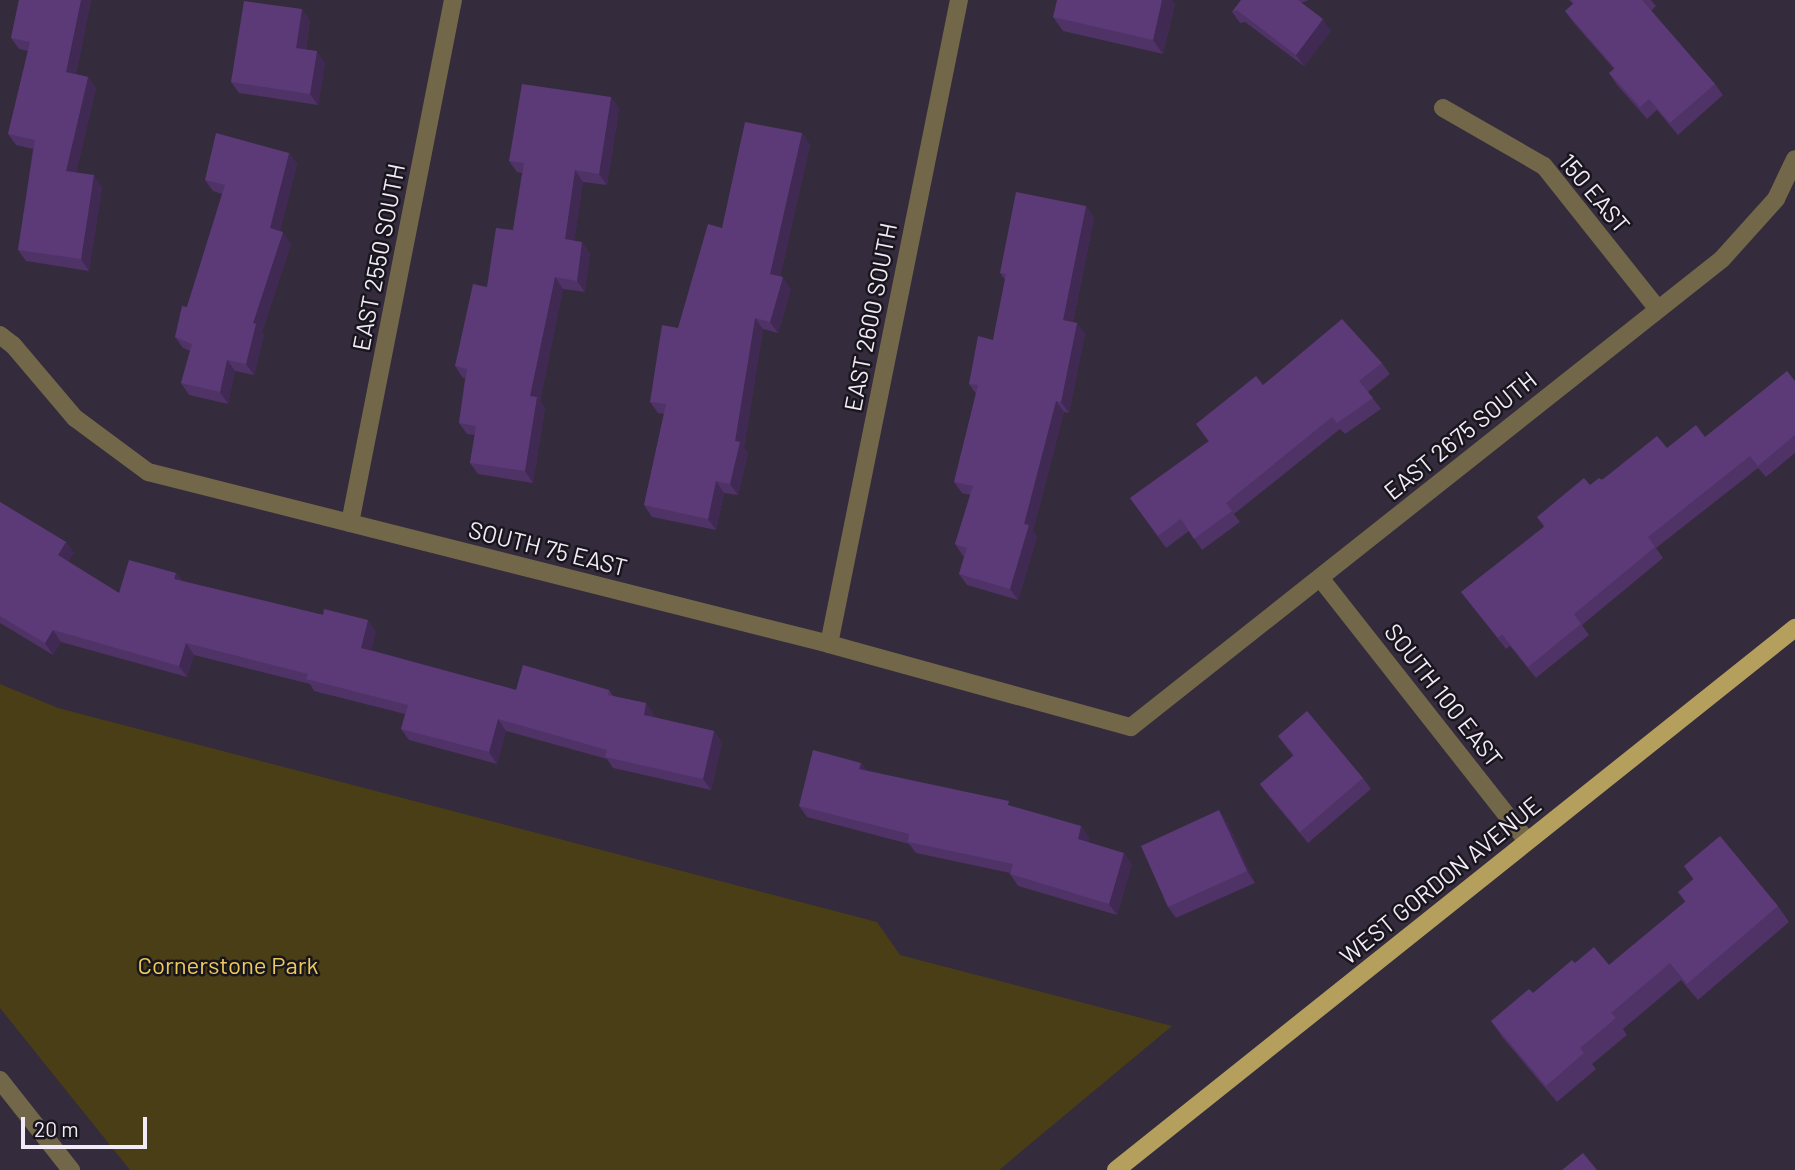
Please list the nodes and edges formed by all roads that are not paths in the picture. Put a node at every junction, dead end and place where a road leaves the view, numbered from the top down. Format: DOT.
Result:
graph roads {
  1 [pos="453,0"];
  2 [pos="959,0"];
  3 [pos="1443,108"];
  4 [pos="1795,159"];
  5 [pos="1657,308"];
  6 [pos="0,335"];
  7 [pos="350,523"];
  8 [pos="1321,579"];
  9 [pos="1795,628"];
  10 [pos="828,644"];
  11 [pos="1132,727"];
  12 [pos="1527,841"];
  13 [pos="0,1080"];
  14 [pos="71,1170"];
  15 [pos="1115,1170"];
  1 -- 7 [label="street, EAST 2550 SOUTH"];
  2 -- 10 [label="street, EAST 2600 SOUTH"];
  3 -- 5 [label="street, 150 EAST"];
  4 -- 5 [label="street, EAST 2675 SOUTH"];
  5 -- 8 [label="street, EAST 2675 SOUTH"];
  6 -- 7 [label="street, SOUTH 75 EAST"];
  7 -- 10 [label="street, SOUTH 75 EAST"];
  8 -- 11 [label="street, EAST 2675 SOUTH"];
  8 -- 12 [label="street, SOUTH 100 EAST"];
  9 -- 12 [label="main road, WEST GORDON AVENUE"];
  10 -- 11 [label="street, SOUTH 75 EAST"];
  12 -- 15 [label="main road, WEST GORDON AVENUE"];
  13 -- 14 [label="street"];
}
